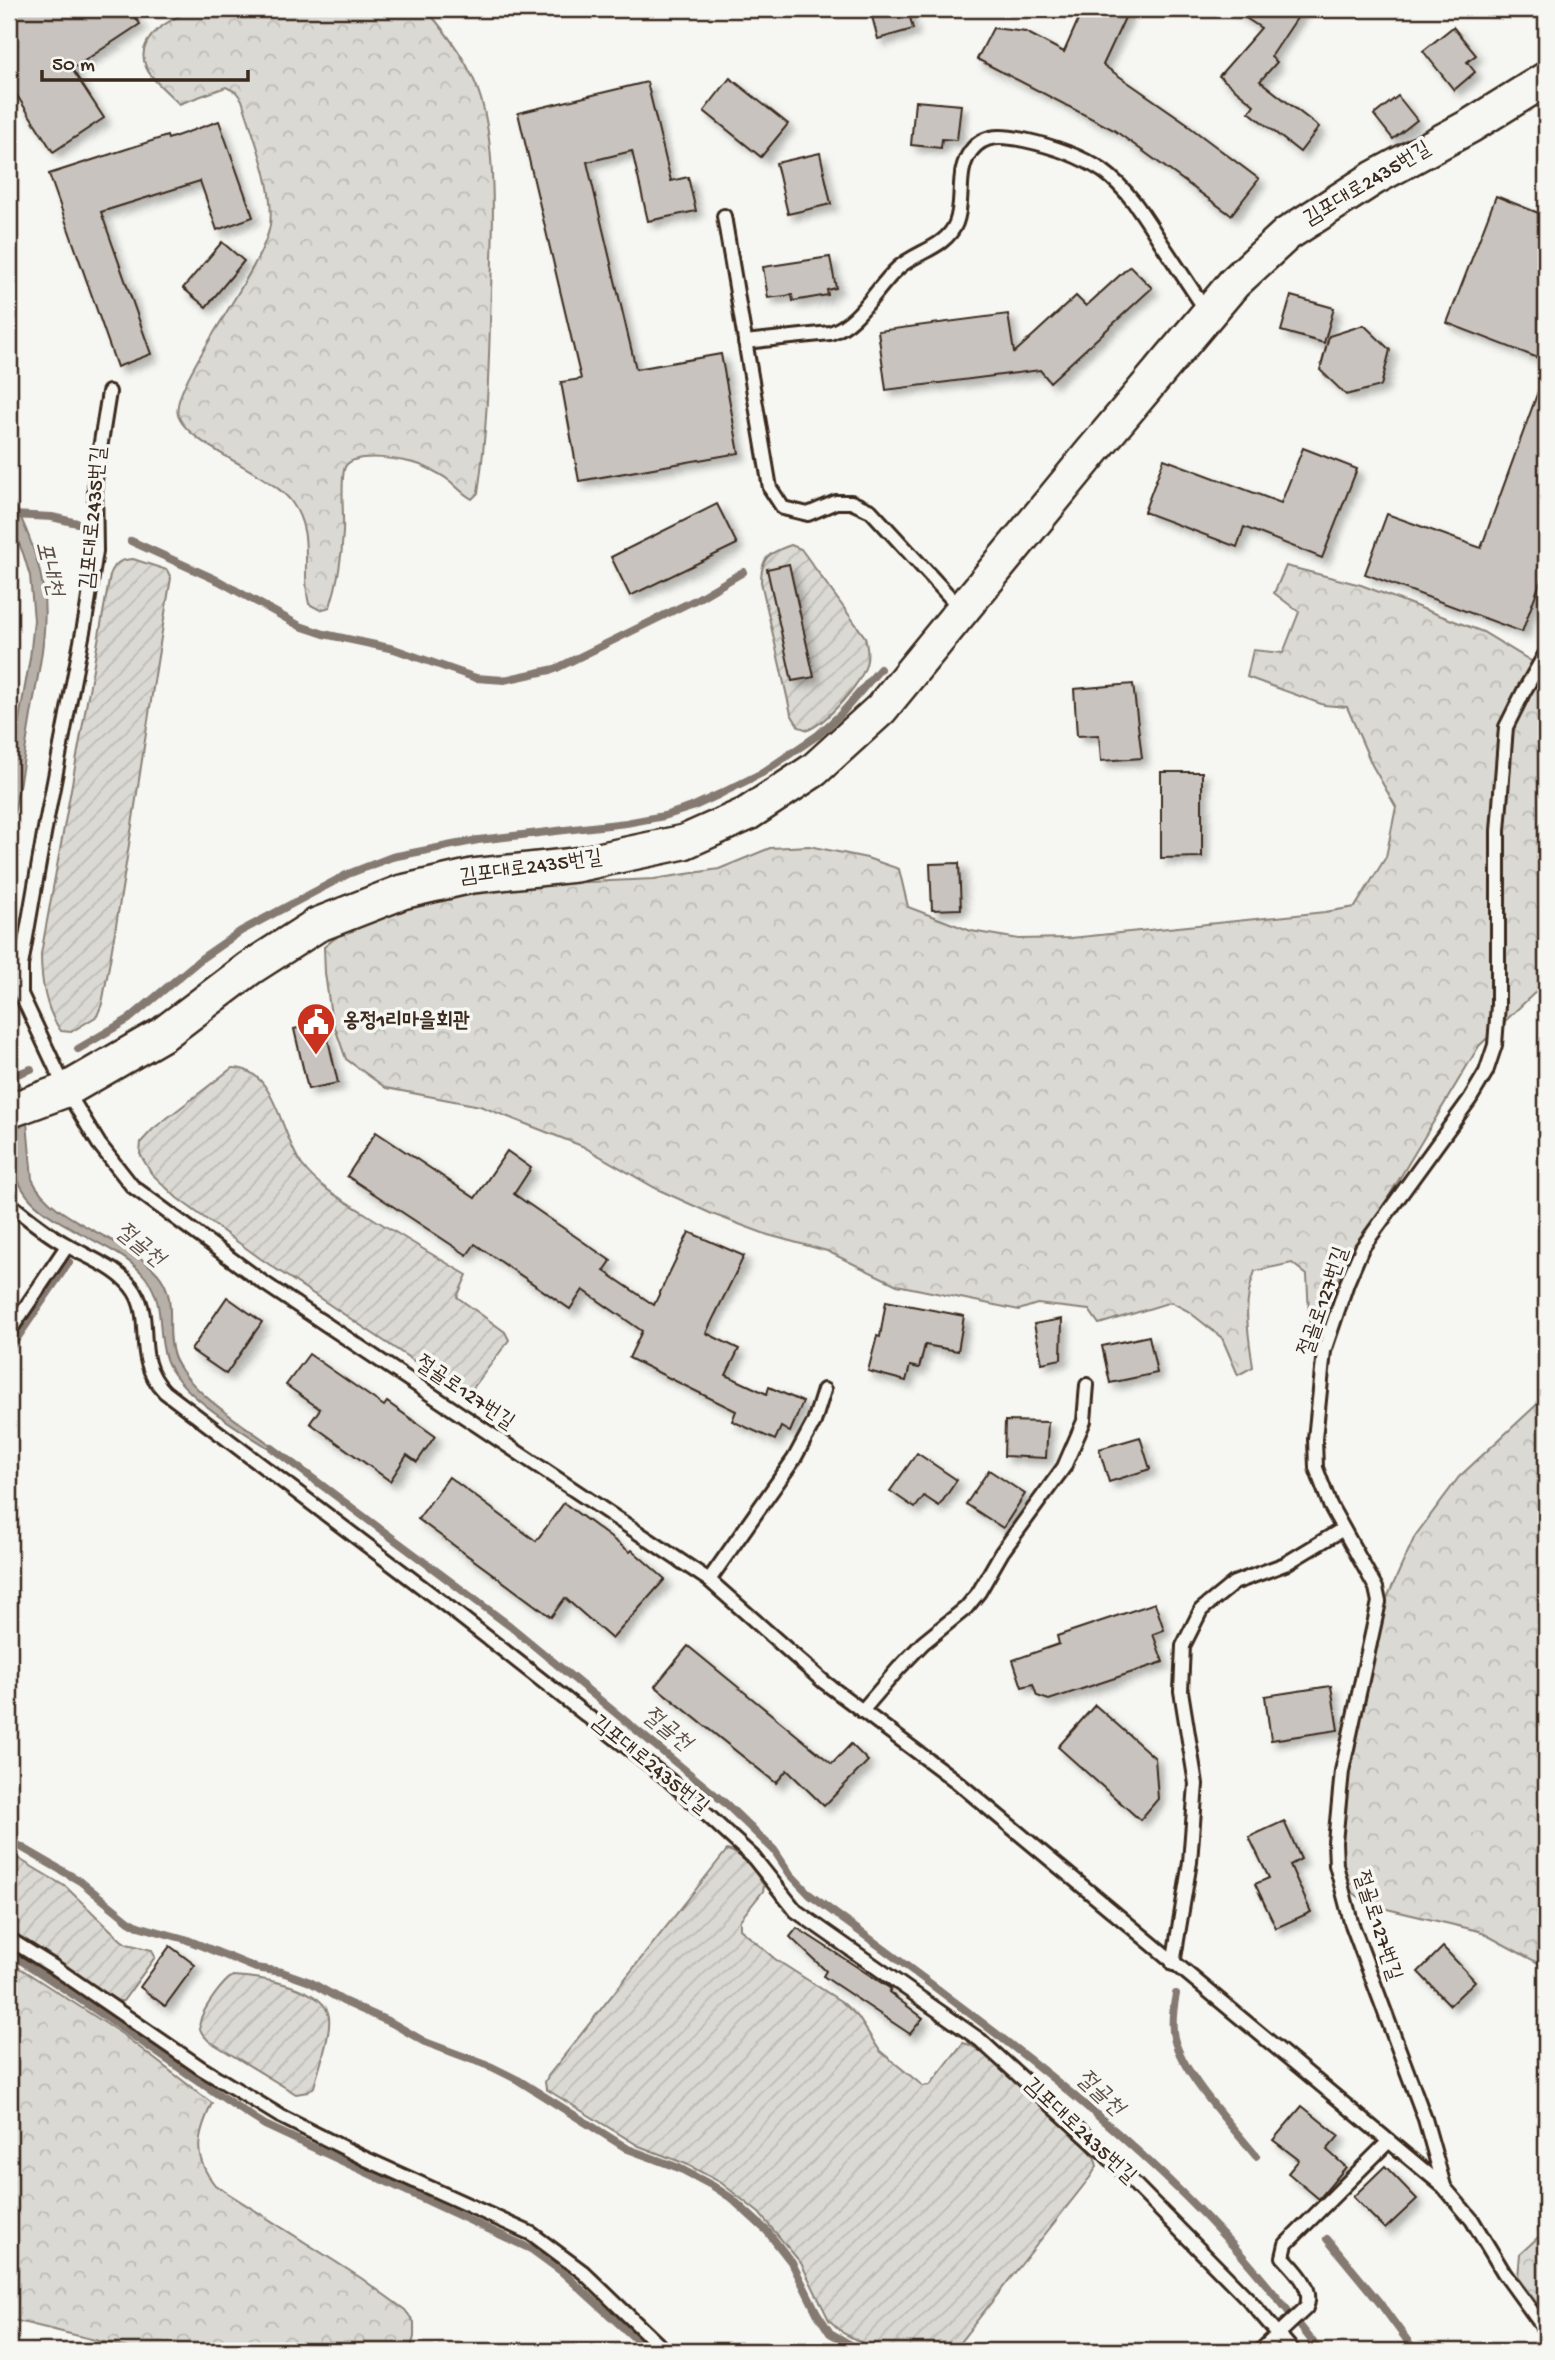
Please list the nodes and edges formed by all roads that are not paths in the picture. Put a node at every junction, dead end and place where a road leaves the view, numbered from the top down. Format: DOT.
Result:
graph roads {
  1 [pos="1546,79"];
  2 [pos="724,216"];
  3 [pos="1208,313"];
  4 [pos="745,342"];
  5 [pos="109,392"];
  6 [pos="963,611"];
  7 [pos="1546,653"];
  8 [pos="55,1094"];
  9 [pos="9,1111"];
  10 [pos="9,1203"];
  11 [pos="68,1246"];
  12 [pos="9,1332"];
  13 [pos="1087,1385"];
  14 [pos="824,1390"];
  15 [pos="1343,1529"];
  16 [pos="709,1580"];
  17 [pos="862,1711"];
  18 [pos="9,1939"];
  19 [pos="1173,1964"];
  20 [pos="1388,2142"];
  21 [pos="1444,2187"];
  22 [pos="1280,2330"];
  23 [pos="1546,2330"];
  24 [pos="665,2351"];
  25 [pos="1260,2351"];
  26 [pos="1293,2351"];
  1 -- 3 [label="street, 김포대로2435번길"];
  2 -- 4 [label="lane"];
  3 -- 4 [label="lane"];
  3 -- 6 [label="street, 김포대로2435번길"];
  4 -- 6 [label="lane"];
  5 -- 8 [label="lane, 김포대로2435번길"];
  6 -- 8 [label="street, 김포대로2435번길"];
  7 -- 15 [label="lane, 절골로127번길"];
  8 -- 9 [label="street, 김포대로2435번길"];
  8 -- 16 [label="lane, 절골로127번길"];
  10 -- 11 [label="lane, 김포대로2435번길"];
  11 -- 12 [label="lane"];
  11 -- 22 [label="lane, 김포대로2435번길"];
  13 -- 17 [label="lane"];
  14 -- 16 [label="lane"];
  15 -- 19 [label="lane"];
  15 -- 21 [label="lane, 절골로127번길"];
  16 -- 17 [label="lane, 절골로127번길"];
  17 -- 19 [label="lane, 절골로127번길"];
  18 -- 24 [label="lane"];
  19 -- 20 [label="lane, 절골로127번길"];
  20 -- 21 [label="lane, 절골로127번길"];
  20 -- 22 [label="lane"];
  21 -- 23 [label="lane, 절골로127번길"];
  22 -- 25 [label="lane"];
  22 -- 26 [label="lane, 김포대로2435번길"];
}
